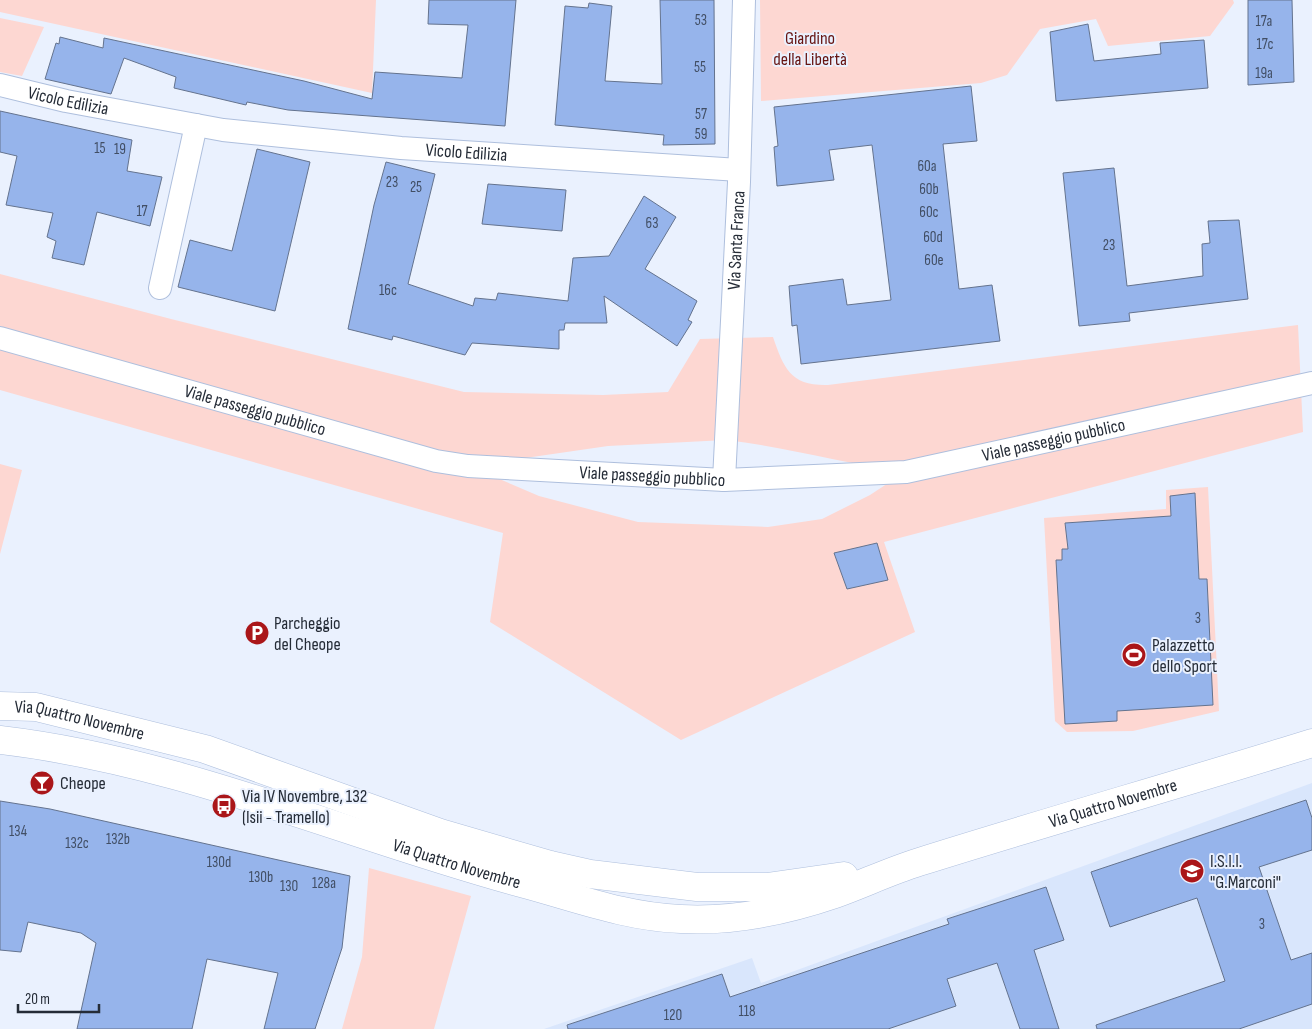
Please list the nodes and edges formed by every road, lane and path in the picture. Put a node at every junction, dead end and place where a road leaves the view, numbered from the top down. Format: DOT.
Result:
graph roads {
  1 [pos="744,0"];
  2 [pos="0,85"];
  3 [pos="196,125"];
  4 [pos="739,170"];
  5 [pos="160,288"];
  6 [pos="0,338"];
  7 [pos="1312,383"];
  8 [pos="724,480"];
  9 [pos="0,706"];
  10 [pos="0,740"];
  11 [pos="178,742"];
  12 [pos="1312,743"];
  13 [pos="39,745"];
  14 [pos="341,799"];
  15 [pos="428,854"];
  16 [pos="914,864"];
  17 [pos="488,874"];
  18 [pos="697,888"];
  1 -- 4 [label="street, Via Santa Franca"];
  2 -- 3 [label="street, Vicolo Edilizia"];
  3 -- 4 [label="street, Vicolo Edilizia"];
  3 -- 5 [label="street"];
  4 -- 8 [label="street, Via Santa Franca"];
  6 -- 8 [label="street, Viale passeggio pubblico"];
  7 -- 8 [label="street, Viale passeggio pubblico"];
  9 -- 11 [label="main road, Via Quattro Novembre"];
  10 -- 13 [label="main road, Via Quattro Novembre"];
  11 -- 13 [label="main road"];
  11 -- 14 [label="main road, Via Quattro Novembre"];
  12 -- 16 [label="main road, Via Quattro Novembre"];
  13 -- 15 [label="main road, Via Quattro Novembre"];
  14 -- 15 [label="main road"];
  14 -- 18 [label="main road, Via Quattro Novembre"];
  15 -- 17 [label="main road, Via Quattro Novembre"];
  16 -- 17 [label="main road, Via Quattro Novembre"];
  16 -- 18 [label="main road, Via Quattro Novembre"];
  17 -- 18 [label="main road"];
}
